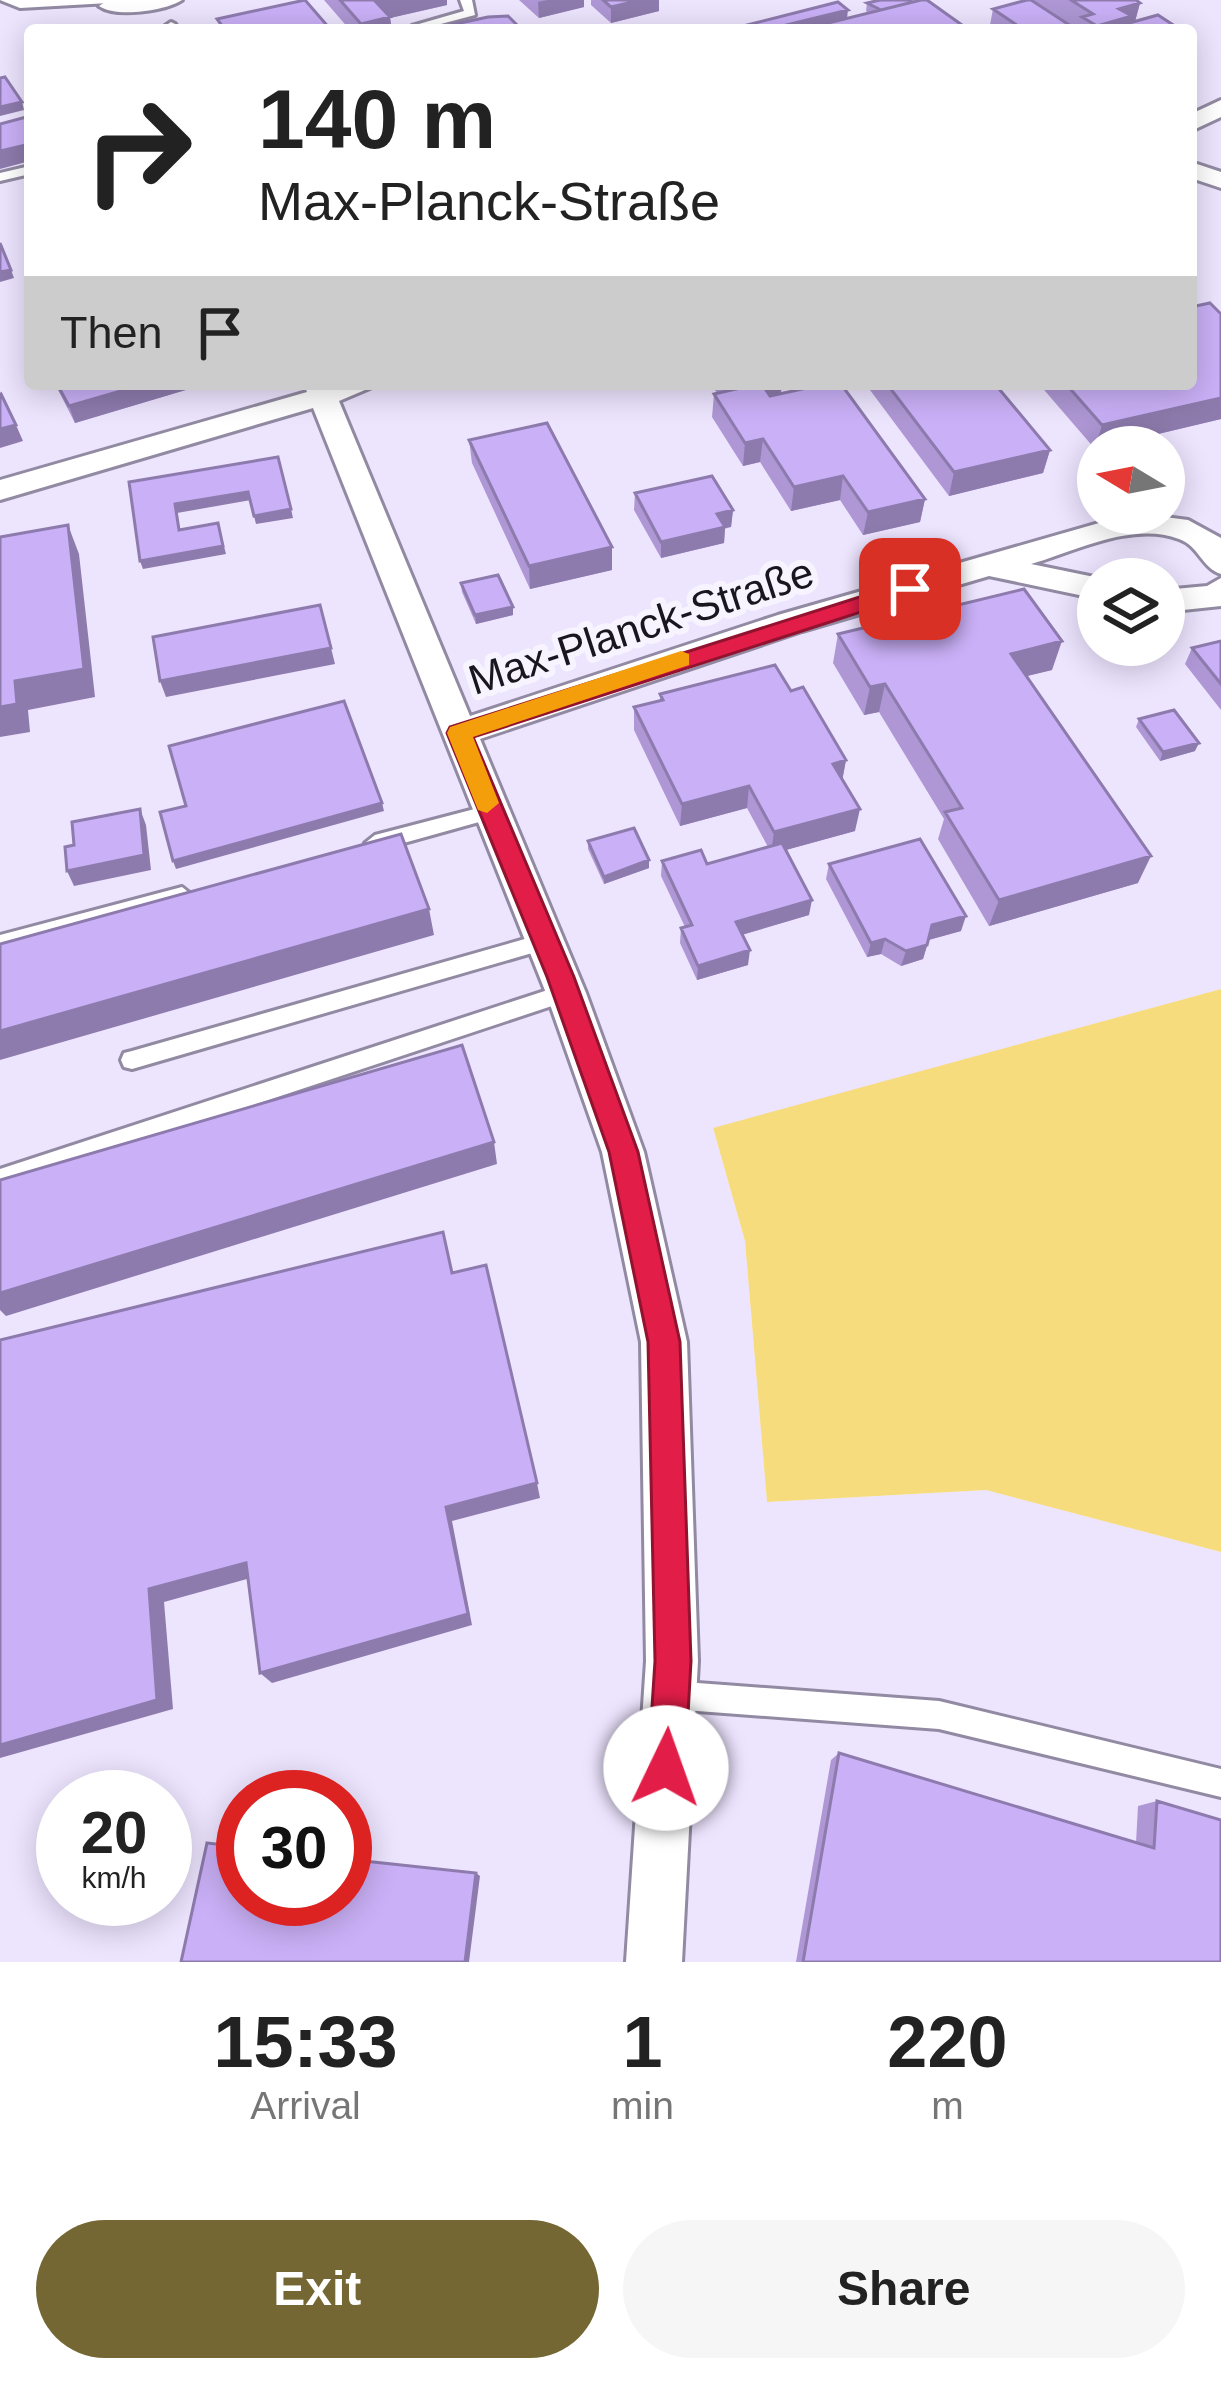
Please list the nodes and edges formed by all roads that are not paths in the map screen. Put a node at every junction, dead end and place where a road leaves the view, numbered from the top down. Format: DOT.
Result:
graph roads {
  1 [pos="3,0"];
  2 [pos="171,0"];
  3 [pos="466,0"];
  4 [pos="110,2"];
  5 [pos="426,24"];
  6 [pos="329,390"];
  7 [pos="337,390"];
  8 [pos="0,490"];
  9 [pos="1221,563"];
  10 [pos="989,566"];
  11 [pos="1077,584"];
  12 [pos="1221,589"];
  13 [pos="1185,599"];
  14 [pos="459,733"];
  15 [pos="490,812"];
  16 [pos="356,848"];
  17 [pos="200,890"];
  18 [pos="546,941"];
  19 [pos="0,944"];
  20 [pos="566,993"];
  21 [pos="132,1060"];
  22 [pos="0,1179"];
  23 [pos="670,1695"];
  24 [pos="1221,1783"];
  25 [pos="654,1962"];
  1 -- 4 [label="lane"];
  2 -- 4 [label="street"];
  3 -- 5 [label="lane"];
  6 -- 8 [label="street"];
  7 -- 14 [label="street"];
  9 -- 10 [label="street, Max-Planck-Straße"];
  10 -- 11 [label="street, Max-Planck-Straße"];
  10 -- 14 [label="street, Max-Planck-Straße"];
  12 -- 13 [label="street"];
  14 -- 15 [label="street"];
  15 -- 16 [label="lane"];
  15 -- 18 [label="street"];
  17 -- 19 [label="lane"];
  18 -- 20 [label="street"];
  18 -- 21 [label="lane"];
  20 -- 22 [label="lane"];
  20 -- 23 [label="street"];
  23 -- 24 [label="lane"];
  23 -- 25 [label="street"];
}
